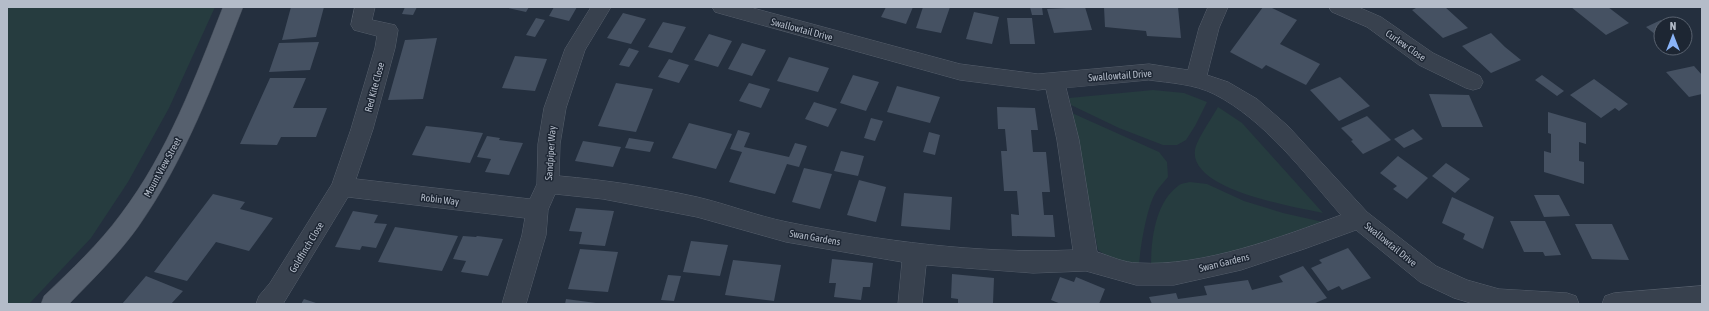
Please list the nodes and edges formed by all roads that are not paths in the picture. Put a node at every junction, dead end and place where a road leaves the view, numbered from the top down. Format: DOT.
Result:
graph roads {
  1 [pos="233,7"];
  2 [pos="365,7"];
  3 [pos="601,7"];
  4 [pos="722,7"];
  5 [pos="1218,7"];
  6 [pos="1339,7"];
  7 [pos="1196,79"];
  8 [pos="1054,80"];
  9 [pos="1473,82"];
  10 [pos="548,184"];
  11 [pos="342,187"];
  12 [pos="537,210"];
  13 [pos="1359,219"];
  14 [pos="915,254"];
  15 [pos="1086,260"];
  16 [pos="1702,297"];
  17 [pos="53,304"];
  18 [pos="268,304"];
  19 [pos="514,304"];
  20 [pos="910,304"];
  21 [pos="1567,304"];
  22 [pos="1614,304"];
  1 -- 17 [label="main road, Mount View Street"];
  2 -- 11 [label="street, Red Kite Close"];
  3 -- 10 [label="street, Sandpiper Way"];
  4 -- 8 [label="street, Swallowtail Drive"];
  5 -- 7 [label="street"];
  6 -- 9 [label="street, Curlew Close"];
  7 -- 8 [label="street, Swallowtail Drive"];
  7 -- 13 [label="street, Swallowtail Drive"];
  8 -- 15 [label="street"];
  10 -- 12 [label="street, Sandpiper Way"];
  10 -- 14 [label="street, Swan Gardens"];
  11 -- 12 [label="street, Robin Way"];
  11 -- 18 [label="street, Goldfinch Close"];
  12 -- 19 [label="street, Sandpiper Way"];
  13 -- 15 [label="street, Swan Gardens"];
  13 -- 21 [label="street, Swallowtail Drive"];
  14 -- 15 [label="street, Swan Gardens"];
  14 -- 20 [label="street"];
  16 -- 22 [label="street"];
}
